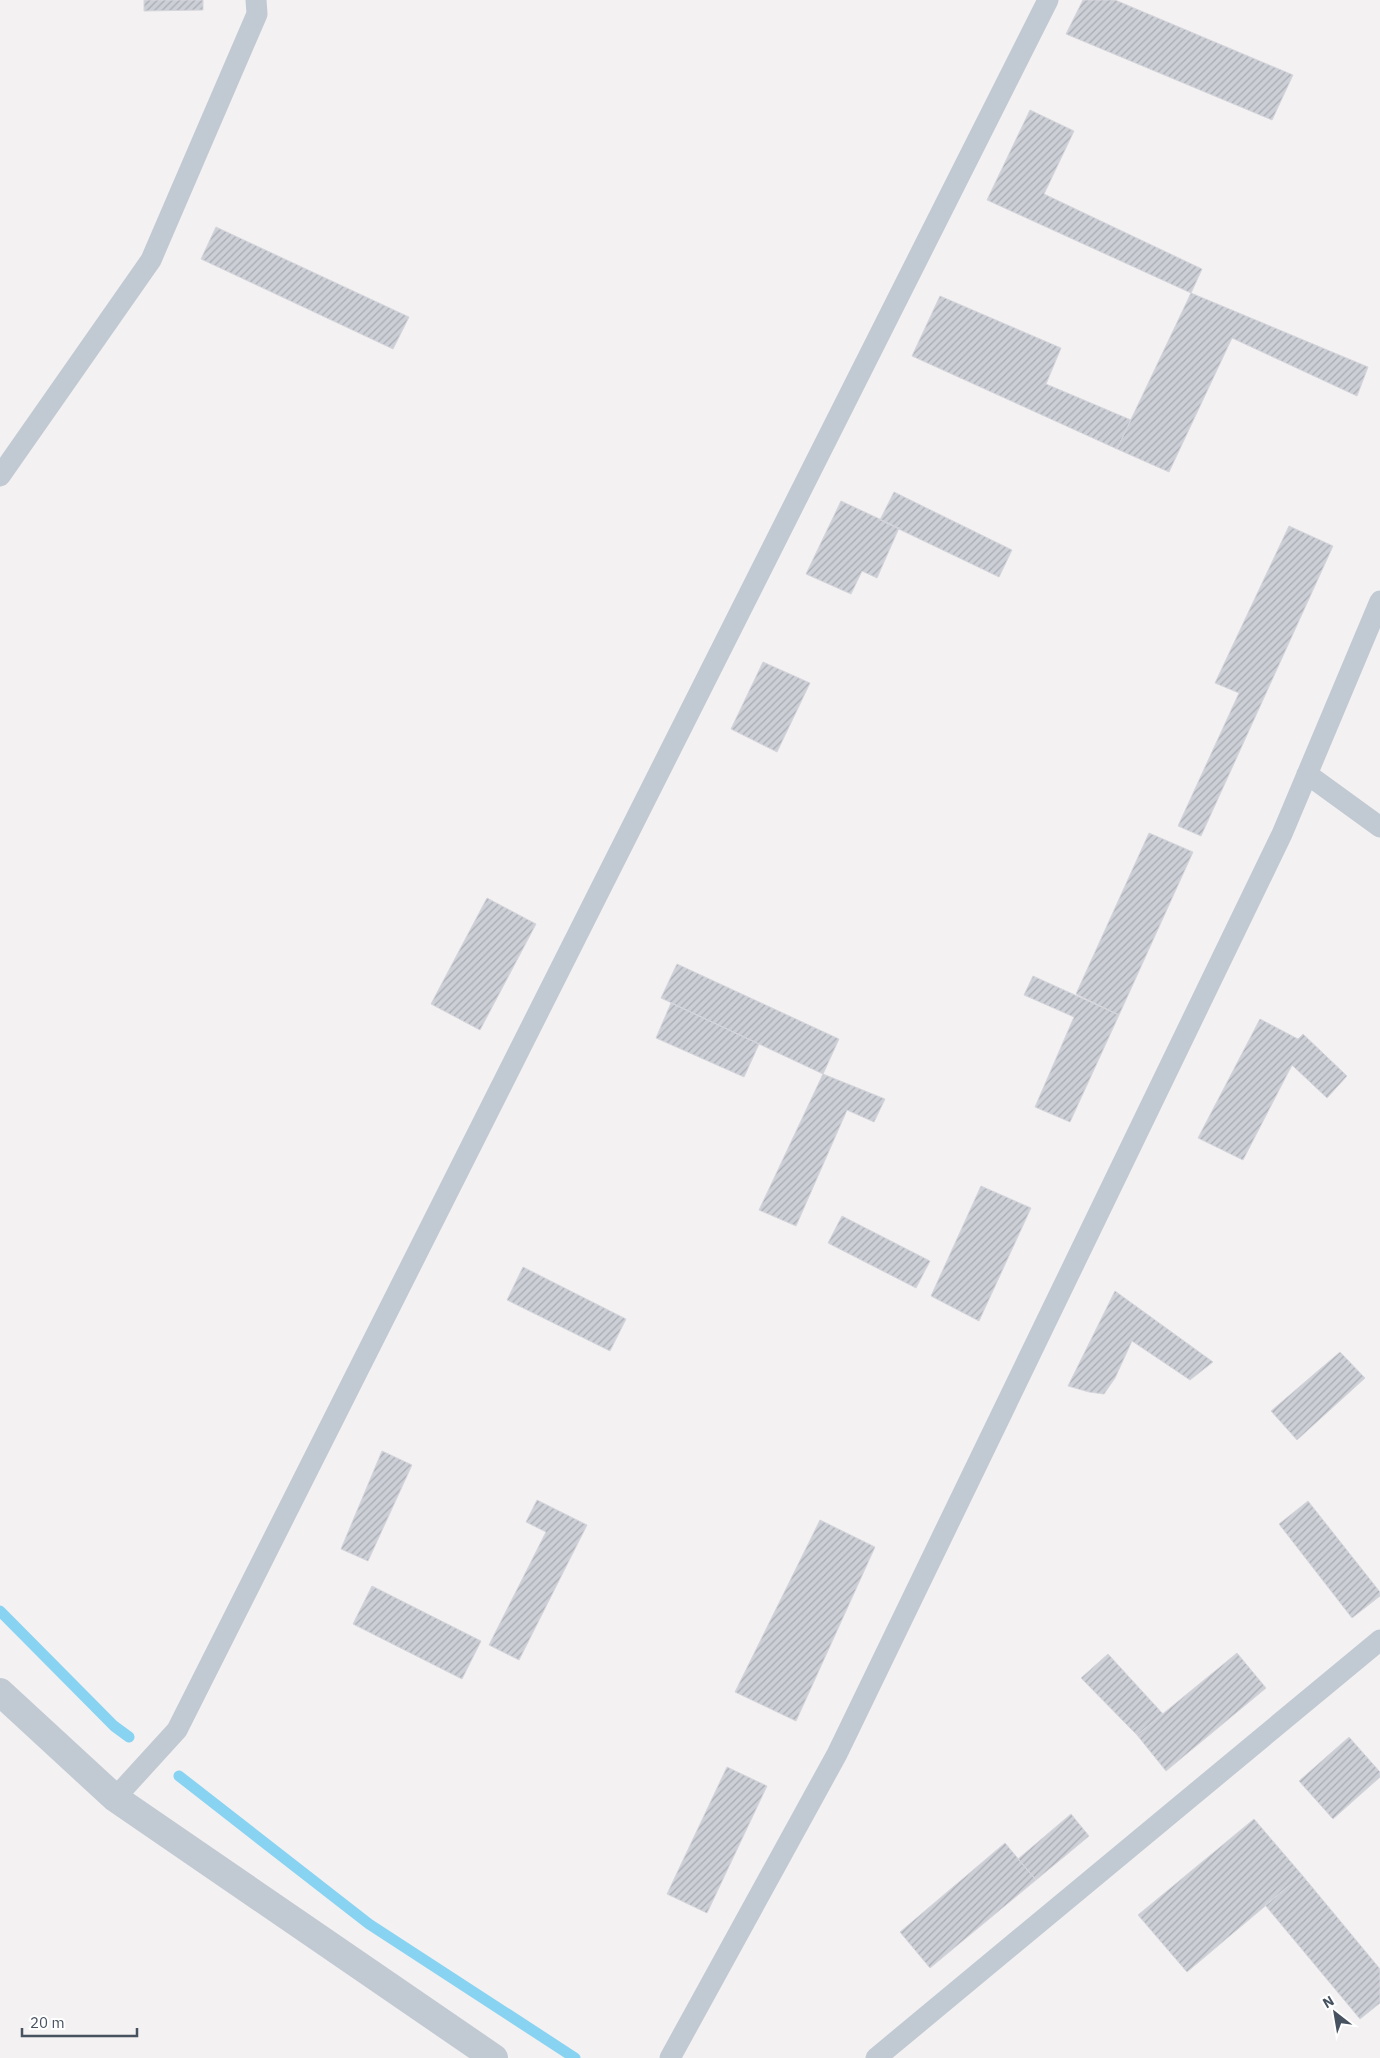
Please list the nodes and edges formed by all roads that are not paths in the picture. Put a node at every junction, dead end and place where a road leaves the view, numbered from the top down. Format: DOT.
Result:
graph roads {
  1 [pos="256,0"];
  2 [pos="1048,0"];
  3 [pos="0,476"];
  4 [pos="1380,601"];
  5 [pos="1307,774"];
  6 [pos="1380,827"];
  7 [pos="1380,1640"];
  8 [pos="0,1692"];
  9 [pos="115,1798"];
  10 [pos="494,2058"];
  11 [pos="670,2058"];
  12 [pos="876,2058"];
  1 -- 3 [label="lane"];
  2 -- 9 [label="lane"];
  4 -- 5 [label="lane"];
  5 -- 6 [label="lane"];
  5 -- 11 [label="lane"];
  7 -- 12 [label="lane"];
  8 -- 9 [label="street"];
  9 -- 10 [label="street"];
}
